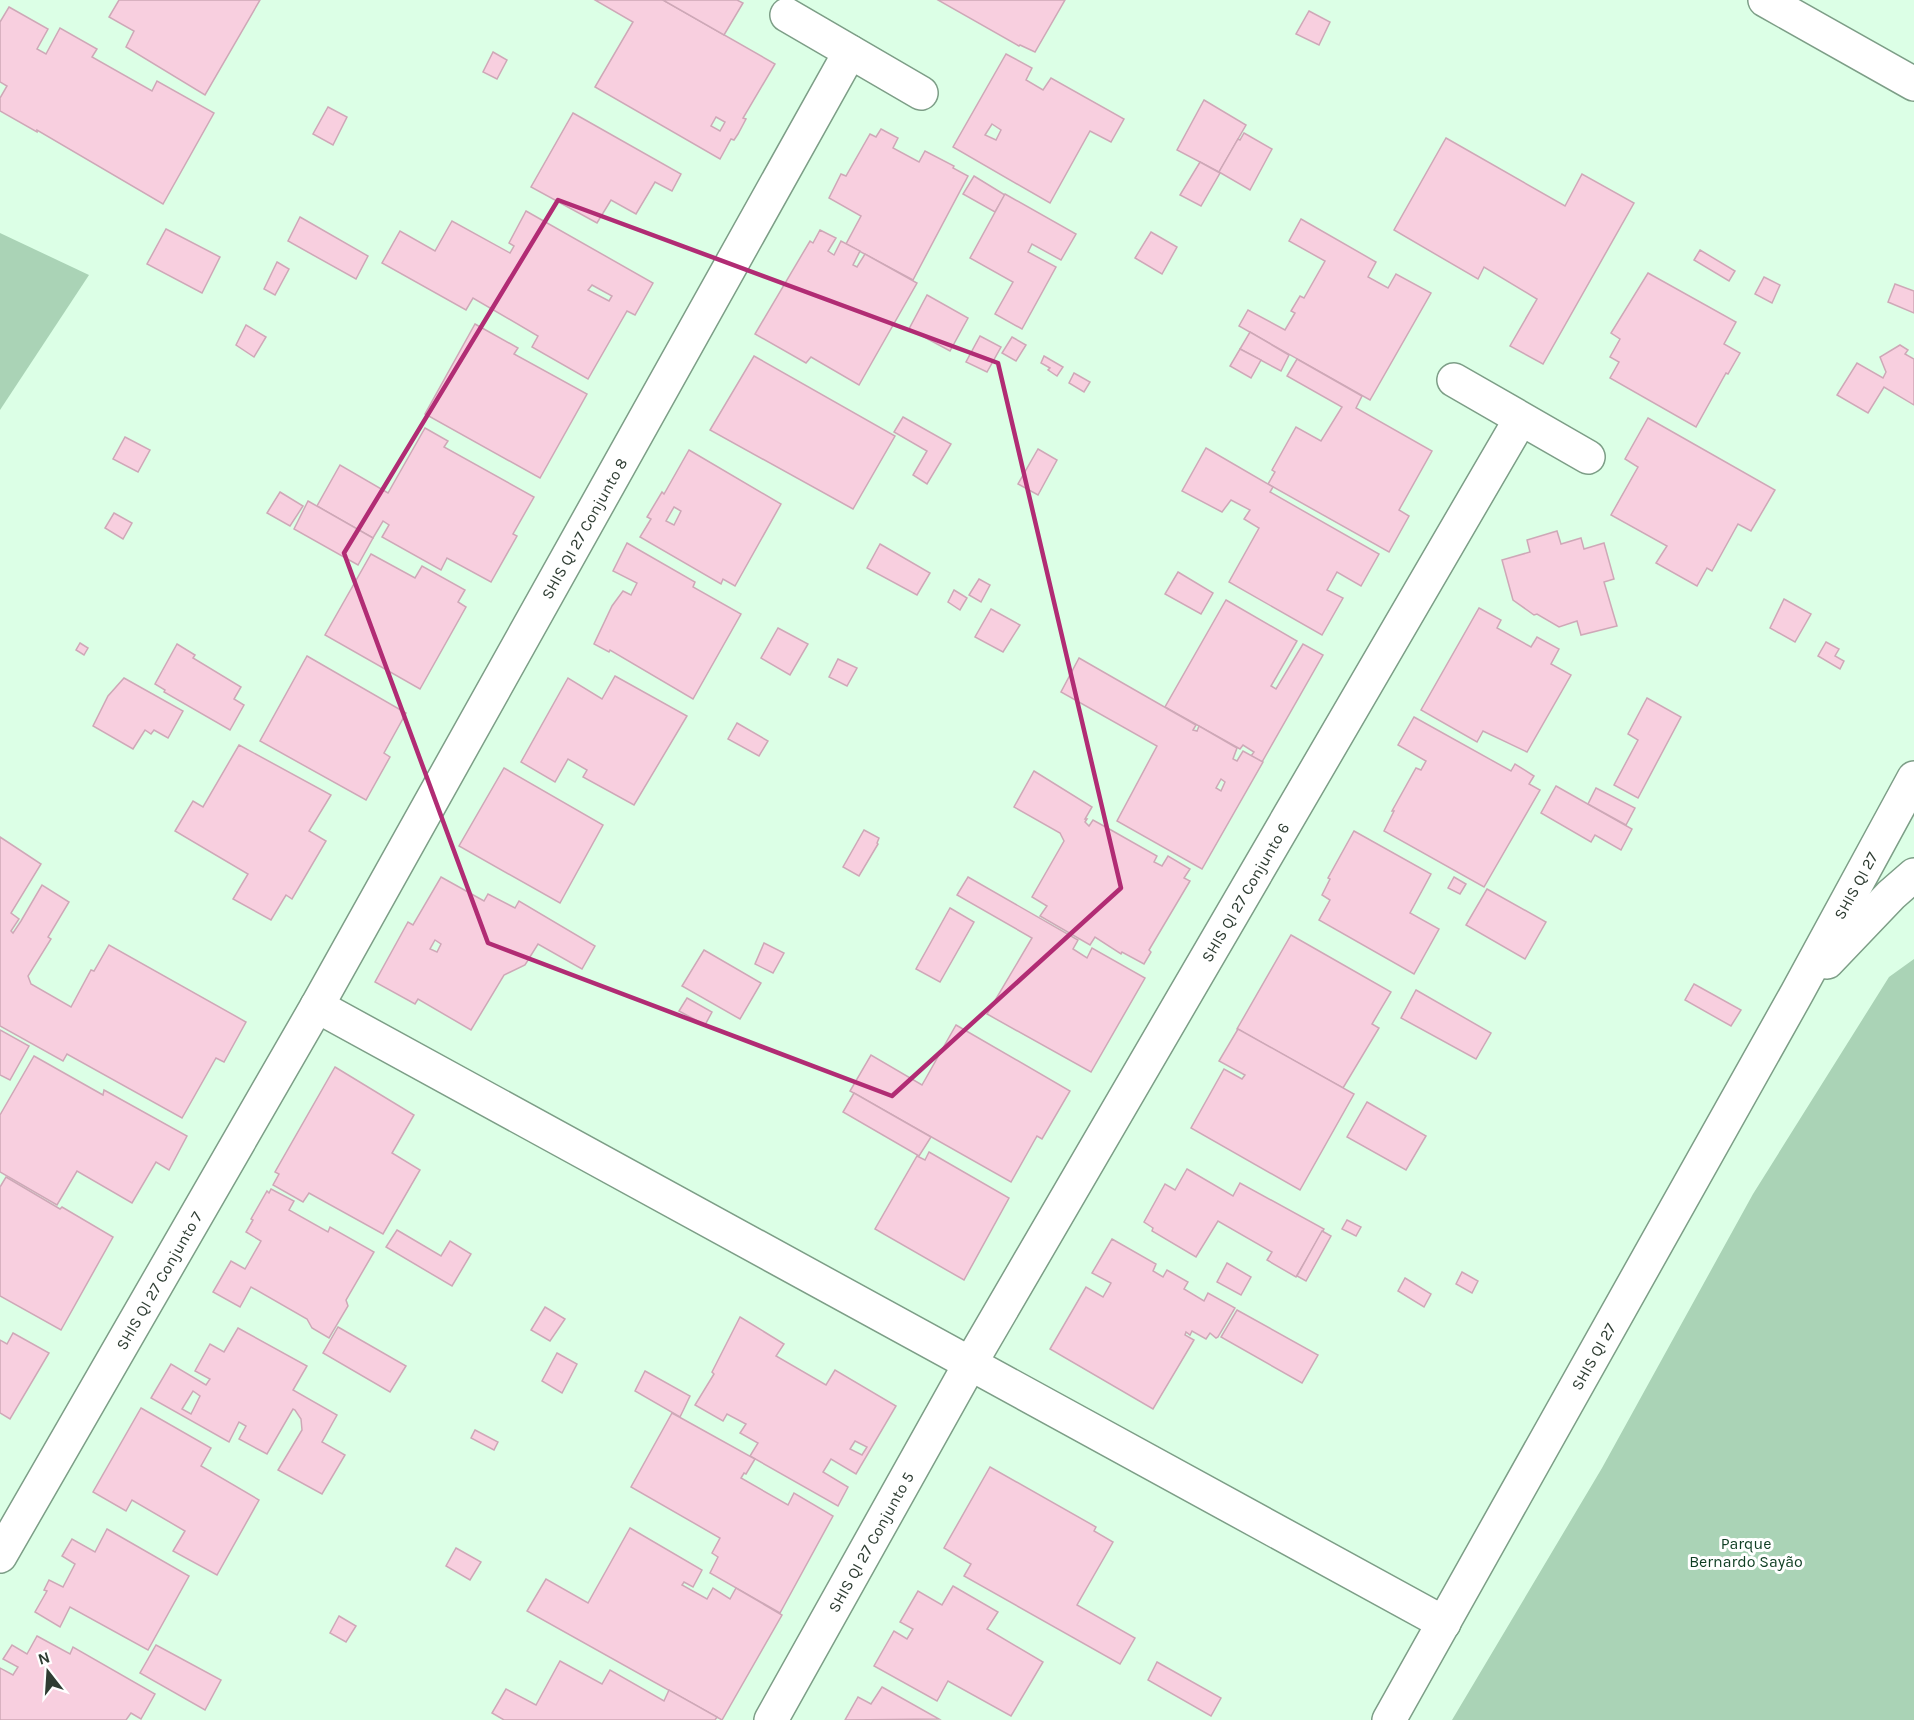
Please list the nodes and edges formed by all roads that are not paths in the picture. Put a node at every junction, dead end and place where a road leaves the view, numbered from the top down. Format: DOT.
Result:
graph roads {
  1 [pos="1765,0"];
  2 [pos="787,15"];
  3 [pos="850,52"];
  4 [pos="1914,84"];
  5 [pos="921,93"];
  6 [pos="1454,380"];
  7 [pos="1520,420"];
  8 [pos="1588,457"];
  9 [pos="1914,778"];
  10 [pos="1914,875"];
  11 [pos="1797,993"];
  12 [pos="318,1006"];
  13 [pos="970,1364"];
  14 [pos="0,1556"];
  15 [pos="1444,1623"];
  16 [pos="771,1720"];
  17 [pos="1389,1720"];
  1 -- 4 [label="street"];
  2 -- 3 [label="street"];
  3 -- 5 [label="street"];
  3 -- 12 [label="street, SHIS QI 27 Conjunto 8"];
  6 -- 7 [label="street"];
  7 -- 8 [label="street"];
  7 -- 13 [label="street, SHIS QI 27 Conjunto 6"];
  9 -- 11 [label="street, SHIS QI 27"];
  10 -- 11 [label="street, SHIS QI 27"];
  11 -- 15 [label="street, SHIS QI 27"];
  12 -- 13 [label="street"];
  12 -- 14 [label="street, SHIS QI 27 Conjunto 7"];
  13 -- 15 [label="street"];
  13 -- 16 [label="street, SHIS QI 27 Conjunto 5"];
  15 -- 17 [label="street, SHIS QI 27"];
}
